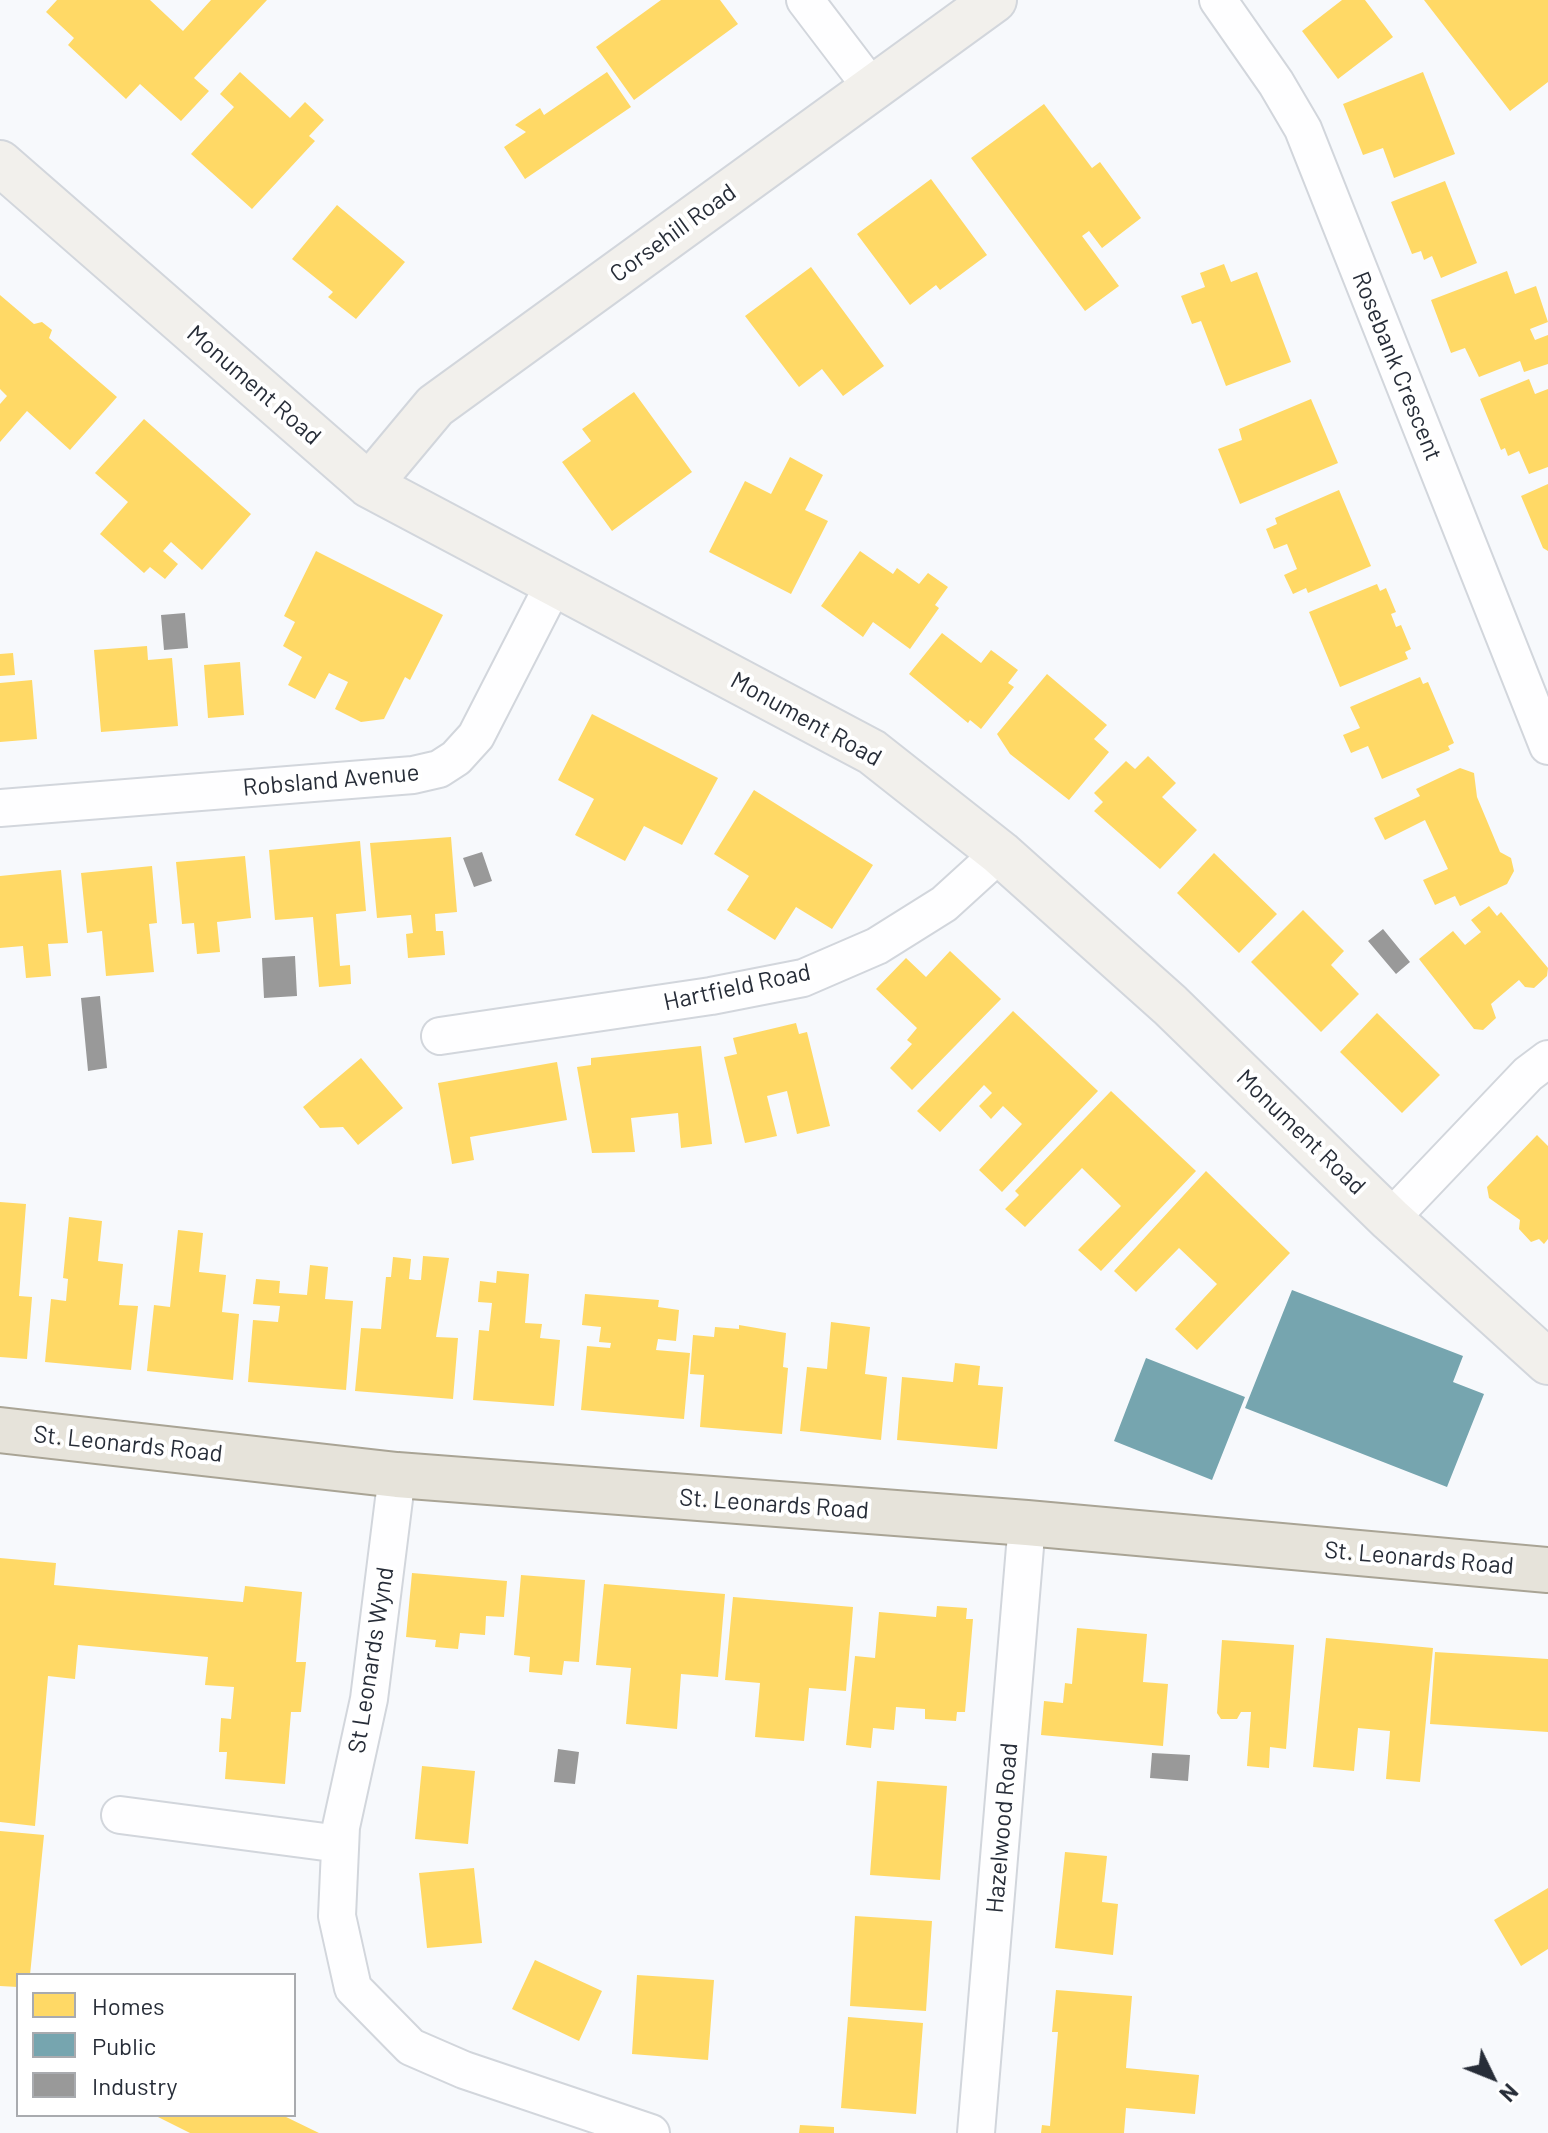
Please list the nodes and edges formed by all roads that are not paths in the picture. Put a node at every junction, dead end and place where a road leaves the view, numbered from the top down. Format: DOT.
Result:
graph roads {
  1 [pos="805,0"];
  2 [pos="994,0"];
  3 [pos="1218,0"];
  4 [pos="872,88"];
  5 [pos="4,175"];
  6 [pos="369,485"];
  7 [pos="555,582"];
  8 [pos="1548,746"];
  9 [pos="0,808"];
  10 [pos="1000,853"];
  11 [pos="440,1036"];
  12 [pos="1548,1059"];
  13 [pos="1390,1219"];
  14 [pos="1548,1362"];
  15 [pos="0,1430"];
  16 [pos="397,1475"];
  17 [pos="1027,1523"];
  18 [pos="1548,1570"];
  19 [pos="120,1815"];
  20 [pos="340,1844"];
  21 [pos="567,2119"];
  22 [pos="651,2133"];
  23 [pos="976,2133"];
  1 -- 4 [label="street"];
  2 -- 4 [label="main road, Corsehill Road"];
  3 -- 8 [label="street, Rosebank Crescent"];
  4 -- 6 [label="main road, Corsehill Road"];
  5 -- 6 [label="main road, Monument Road"];
  6 -- 7 [label="main road, Monument Road"];
  7 -- 9 [label="street, Robsland Avenue"];
  7 -- 10 [label="main road, Monument Road"];
  10 -- 11 [label="street, Hartfield Road"];
  10 -- 13 [label="main road, Monument Road"];
  12 -- 13 [label="street"];
  13 -- 14 [label="main road, Monument Road"];
  15 -- 16 [label="main road, St. Leonards Road"];
  16 -- 17 [label="main road, St. Leonards Road"];
  16 -- 20 [label="street, St Leonards Wynd"];
  17 -- 18 [label="main road, St. Leonards Road"];
  17 -- 23 [label="street, Hazelwood Road"];
  19 -- 20 [label="street"];
  20 -- 21 [label="street, St Leonards Wynd"];
  21 -- 22 [label="street, St Leonards Wynd"];
}
